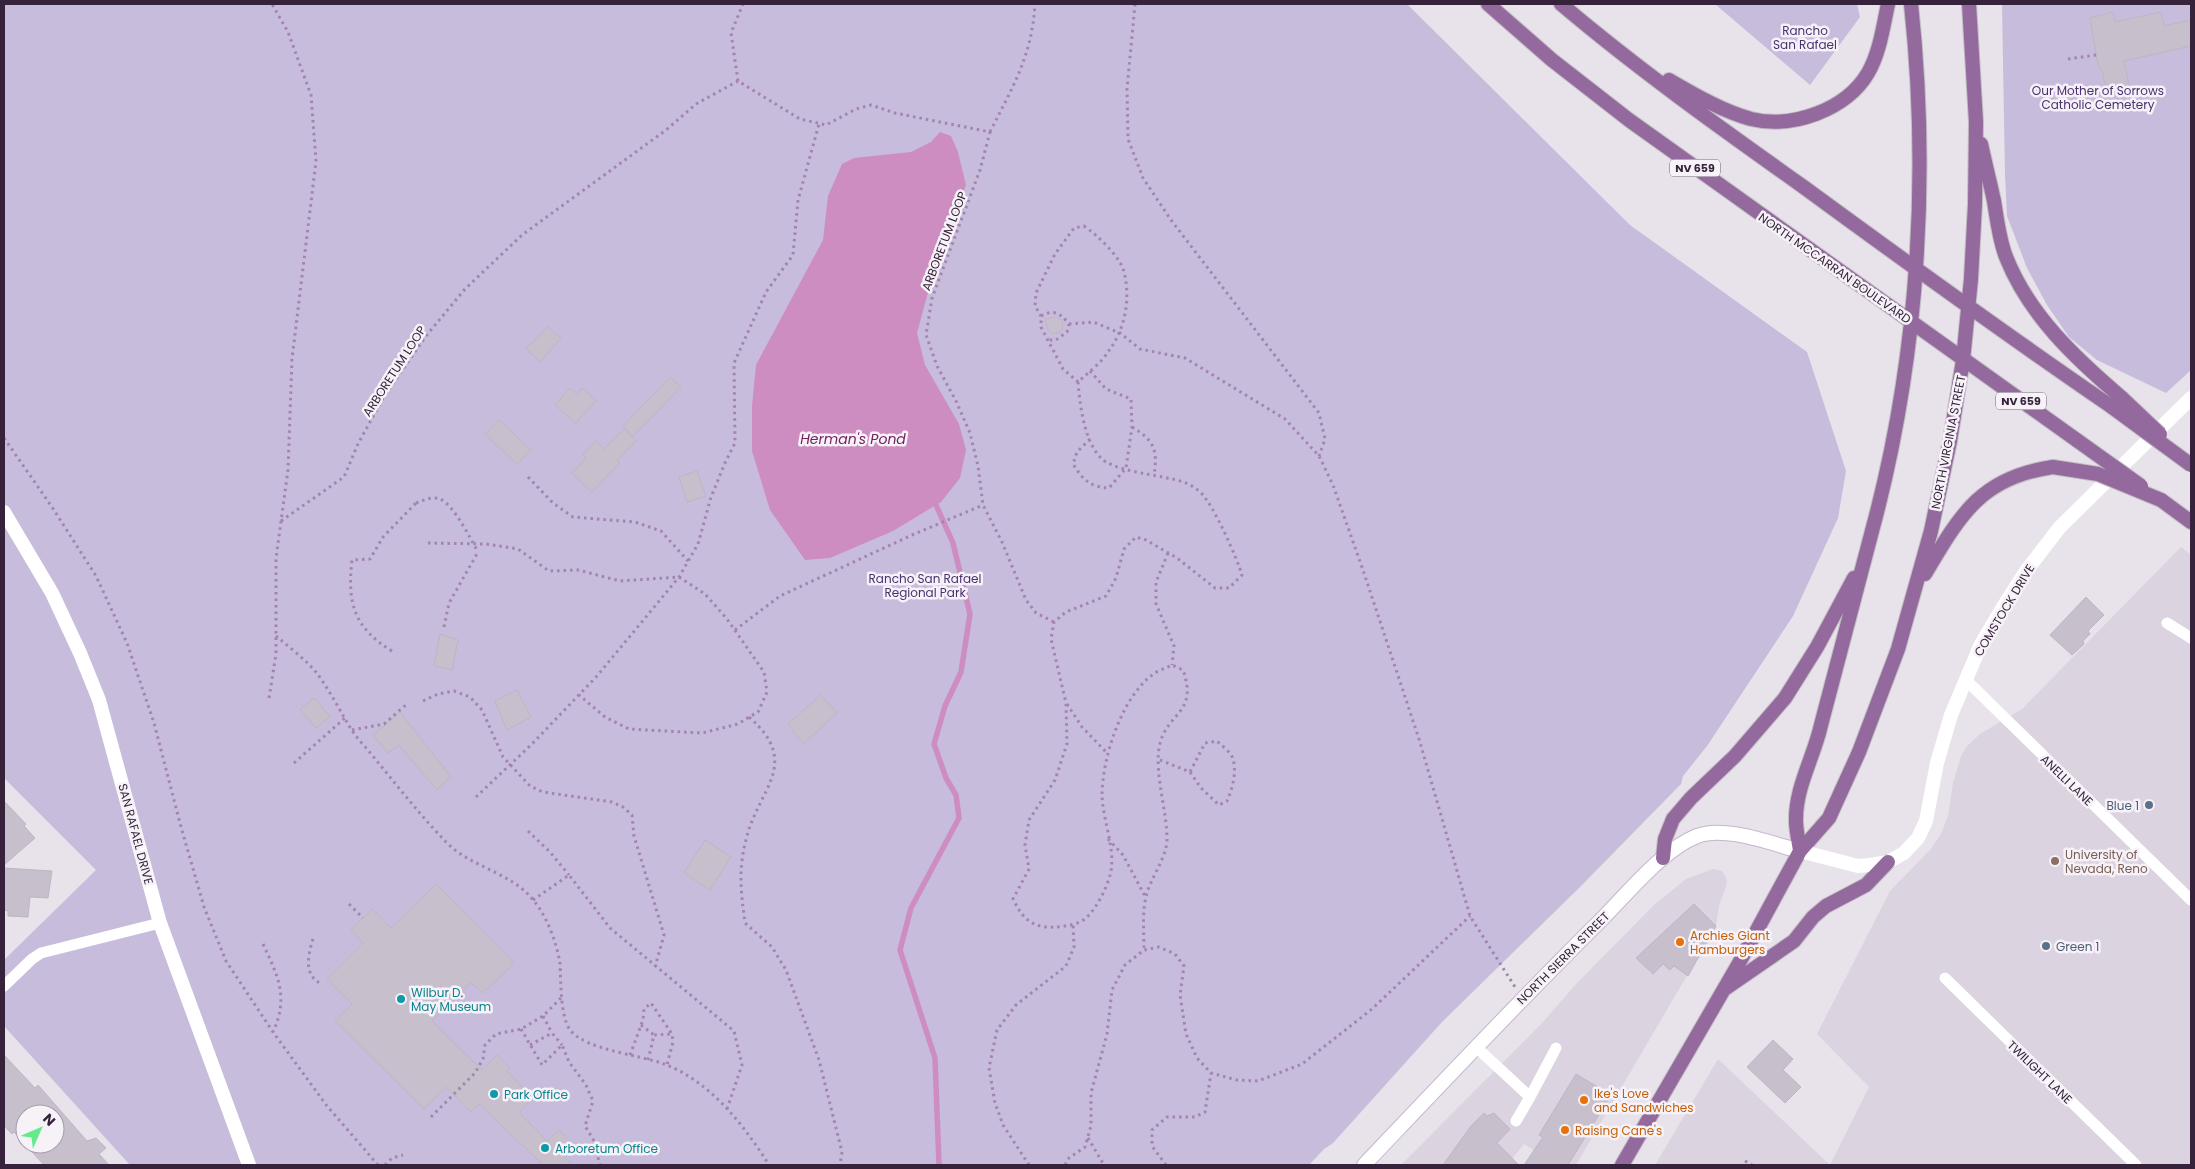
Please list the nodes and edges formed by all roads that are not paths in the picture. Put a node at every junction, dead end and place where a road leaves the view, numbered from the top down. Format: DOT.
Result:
graph roads {
  1 [pos="1488,4"];
  2 [pos="1561,4"];
  3 [pos="1888,4"];
  4 [pos="1911,4"];
  5 [pos="1969,4"];
  6 [pos="1622,54"];
  7 [pos="1976,122"];
  8 [pos="1916,268"];
  9 [pos="1967,307"];
  10 [pos="1910,321"];
  11 [pos="1963,360"];
  12 [pos="2191,398"];
  13 [pos="2191,464"];
  14 [pos="2161,500"];
  15 [pos="4,512"];
  16 [pos="2191,522"];
  17 [pos="1863,562"];
  18 [pos="1916,590"];
  19 [pos="2167,623"];
  20 [pos="2191,638"];
  21 [pos="1965,679"];
  22 [pos="1800,851"];
  23 [pos="1663,858"];
  24 [pos="1888,862"];
  25 [pos="2191,900"];
  26 [pos="160,923"];
  27 [pos="1945,978"];
  28 [pos="4,986"];
  29 [pos="1724,990"];
  30 [pos="1476,1047"];
  31 [pos="1556,1048"];
  32 [pos="1530,1096"];
  33 [pos="1516,1121"];
  34 [pos="249,1165"];
  35 [pos="1364,1165"];
  36 [pos="1622,1165"];
  37 [pos="2136,1165"];
  1 -- 10 [label="main road, NORTH MCCARRAN BOULEVARD / NV 659"];
  2 -- 6 [label="main road"];
  3 -- 6 [label="main road"];
  4 -- 8 [label="main road"];
  5 -- 7 [label="main road, NORTH VIRGINIA STREET"];
  6 -- 8 [label="main road"];
  7 -- 9 [label="main road, NORTH VIRGINIA STREET"];
  7 -- 13 [label="main road, bridge"];
  8 -- 9 [label="main road"];
  8 -- 10 [label="main road"];
  9 -- 11 [label="main road, NORTH VIRGINIA STREET"];
  9 -- 13 [label="main road, bridge"];
  10 -- 11 [label="main road, NORTH MCCARRAN BOULEVARD / NV 659"];
  10 -- 17 [label="main road"];
  11 -- 14 [label="main road, NORTH MCCARRAN BOULEVARD / NV 659, bridge"];
  11 -- 18 [label="main road, NORTH VIRGINIA STREET"];
  12 -- 21 [label="street, COMSTOCK DRIVE"];
  14 -- 16 [label="main road, NORTH MCCARRAN BOULEVARD / NV 659"];
  14 -- 18 [label="main road, bridge"];
  15 -- 26 [label="street, SAN RAFAEL DRIVE"];
  17 -- 22 [label="main road"];
  17 -- 23 [label="main road"];
  18 -- 22 [label="main road, NORTH VIRGINIA STREET"];
  19 -- 20 [label="lane"];
  21 -- 24 [label="street, COMSTOCK DRIVE"];
  21 -- 25 [label="lane, ANELLI LANE"];
  22 -- 23 [label="street, NORTH SIERRA STREET"];
  22 -- 24 [label="street, COMSTOCK DRIVE"];
  22 -- 29 [label="main road, NORTH VIRGINIA STREET"];
  23 -- 30 [label="street, NORTH SIERRA STREET"];
  24 -- 29 [label="main road"];
  26 -- 28 [label="lane"];
  26 -- 34 [label="street, SAN RAFAEL DRIVE"];
  27 -- 37 [label="lane, TWILIGHT LANE"];
  29 -- 36 [label="main road, NORTH VIRGINIA STREET"];
  30 -- 32 [label="lane"];
  30 -- 35 [label="street, NORTH SIERRA STREET"];
  31 -- 32 [label="lane"];
  32 -- 33 [label="lane"];
}
